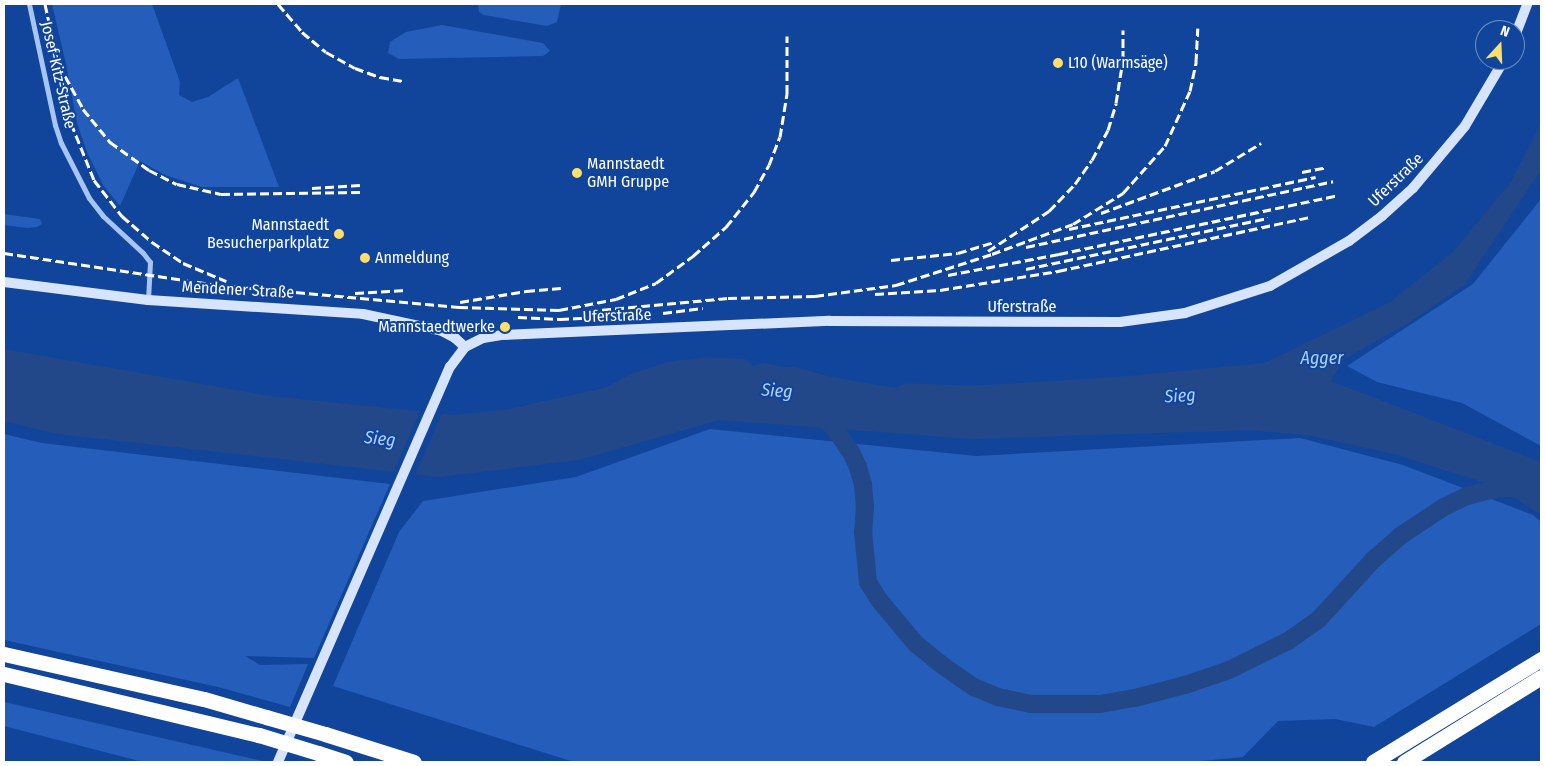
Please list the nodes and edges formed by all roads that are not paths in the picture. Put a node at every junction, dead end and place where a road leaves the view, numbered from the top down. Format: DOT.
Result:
graph roads {
  1 [pos="29,4"];
  2 [pos="1527,4"];
  3 [pos="1521,20"];
  4 [pos="1498,70"];
  5 [pos="4,282"];
  6 [pos="148,300"];
  7 [pos="465,347"];
  8 [pos="4,654"];
  9 [pos="1541,659"];
  10 [pos="4,674"];
  11 [pos="1541,677"];
  12 [pos="393,756"];
  13 [pos="278,762"];
  14 [pos="346,762"];
  15 [pos="410,762"];
  16 [pos="414,762"];
  17 [pos="1373,762"];
  18 [pos="1404,762"];
  1 -- 6 [label="street, Josef-Kitz-Straße"];
  2 -- 3 [label="street"];
  4 -- 7 [label="street, Uferstraße"];
  5 -- 6 [label="street, Mendener Straße"];
  6 -- 7 [label="street, Mendener Straße"];
  7 -- 13 [label="street"];
  8 -- 12 [label="highway, bridge"];
  9 -- 17 [label="highway"];
  10 -- 14 [label="highway, bridge"];
  11 -- 18 [label="highway"];
  12 -- 15 [label="highway"];
  12 -- 16 [label="highway"];
}
